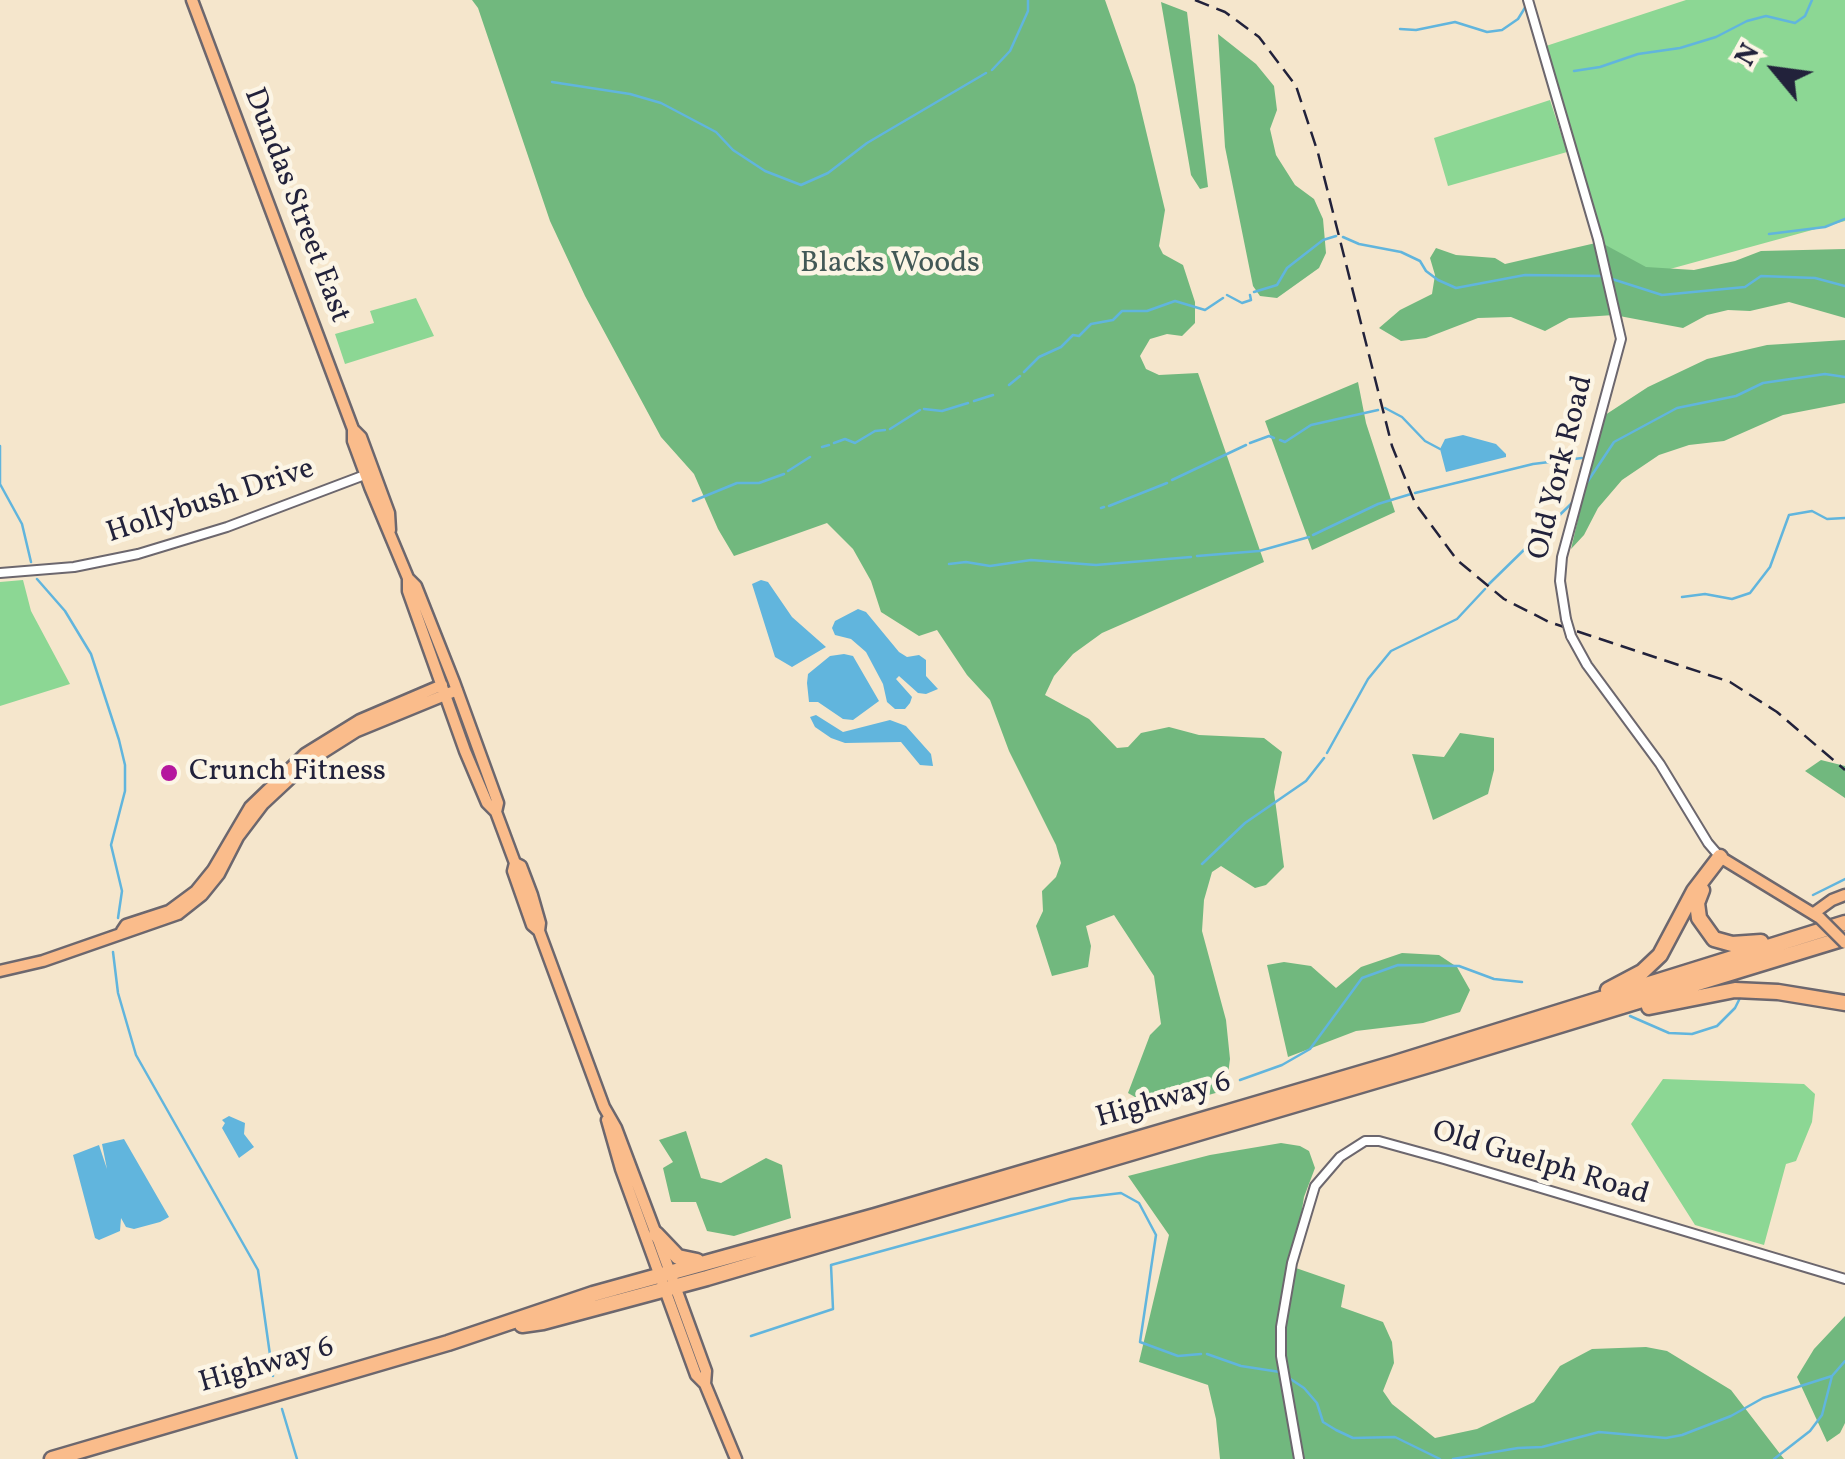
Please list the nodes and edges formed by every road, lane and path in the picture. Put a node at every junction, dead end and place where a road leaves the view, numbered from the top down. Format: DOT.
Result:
graph roads {
  1 [pos="192,0"];
  2 [pos="1528,0"];
  3 [pos="370,474"];
  4 [pos="0,573"];
  5 [pos="448,690"];
  6 [pos="1723,859"];
  7 [pos="1845,895"];
  8 [pos="1817,915"];
  9 [pos="1845,922"];
  10 [pos="1845,940"];
  11 [pos="0,971"];
  12 [pos="1845,1003"];
  13 [pos="1546,1023"];
  14 [pos="606,1113"];
  15 [pos="990,1188"];
  16 [pos="656,1234"];
  17 [pos="708,1262"];
  18 [pos="1845,1278"];
  19 [pos="668,1281"];
  20 [pos="52,1459"];
  21 [pos="736,1459"];
  22 [pos="1300,1459"];
  1 -- 3 [label="main road, Dundas Street East"];
  2 -- 6 [label="street, Old York Road, bridge"];
  3 -- 4 [label="street, Hollybush Drive"];
  3 -- 5 [label="main road, Dundas Street East"];
  5 -- 11 [label="main road"];
  5 -- 14 [label="main road, Dundas Street East"];
  6 -- 8 [label="main road, Old York Road"];
  6 -- 9 [label="highway"];
  6 -- 13 [label="highway"];
  7 -- 8 [label="main road"];
  8 -- 10 [label="main road, Old York Road, bridge"];
  9 -- 13 [label="highway, Highway 6"];
  10 -- 13 [label="highway, Highway 6"];
  12 -- 13 [label="highway"];
  13 -- 15 [label="highway, Highway 6"];
  14 -- 16 [label="main road, Dundas Street East"];
  14 -- 19 [label="main road, Dundas Street East"];
  15 -- 17 [label="highway, Highway 6"];
  15 -- 19 [label="highway, Highway 6"];
  16 -- 17 [label="highway"];
  16 -- 19 [label="main road, Dundas Street East"];
  17 -- 19 [label="highway, Highway 6"];
  18 -- 22 [label="street, Old Guelph Road"];
  19 -- 20 [label="highway, Highway 6"];
  19 -- 21 [label="main road"];
}
